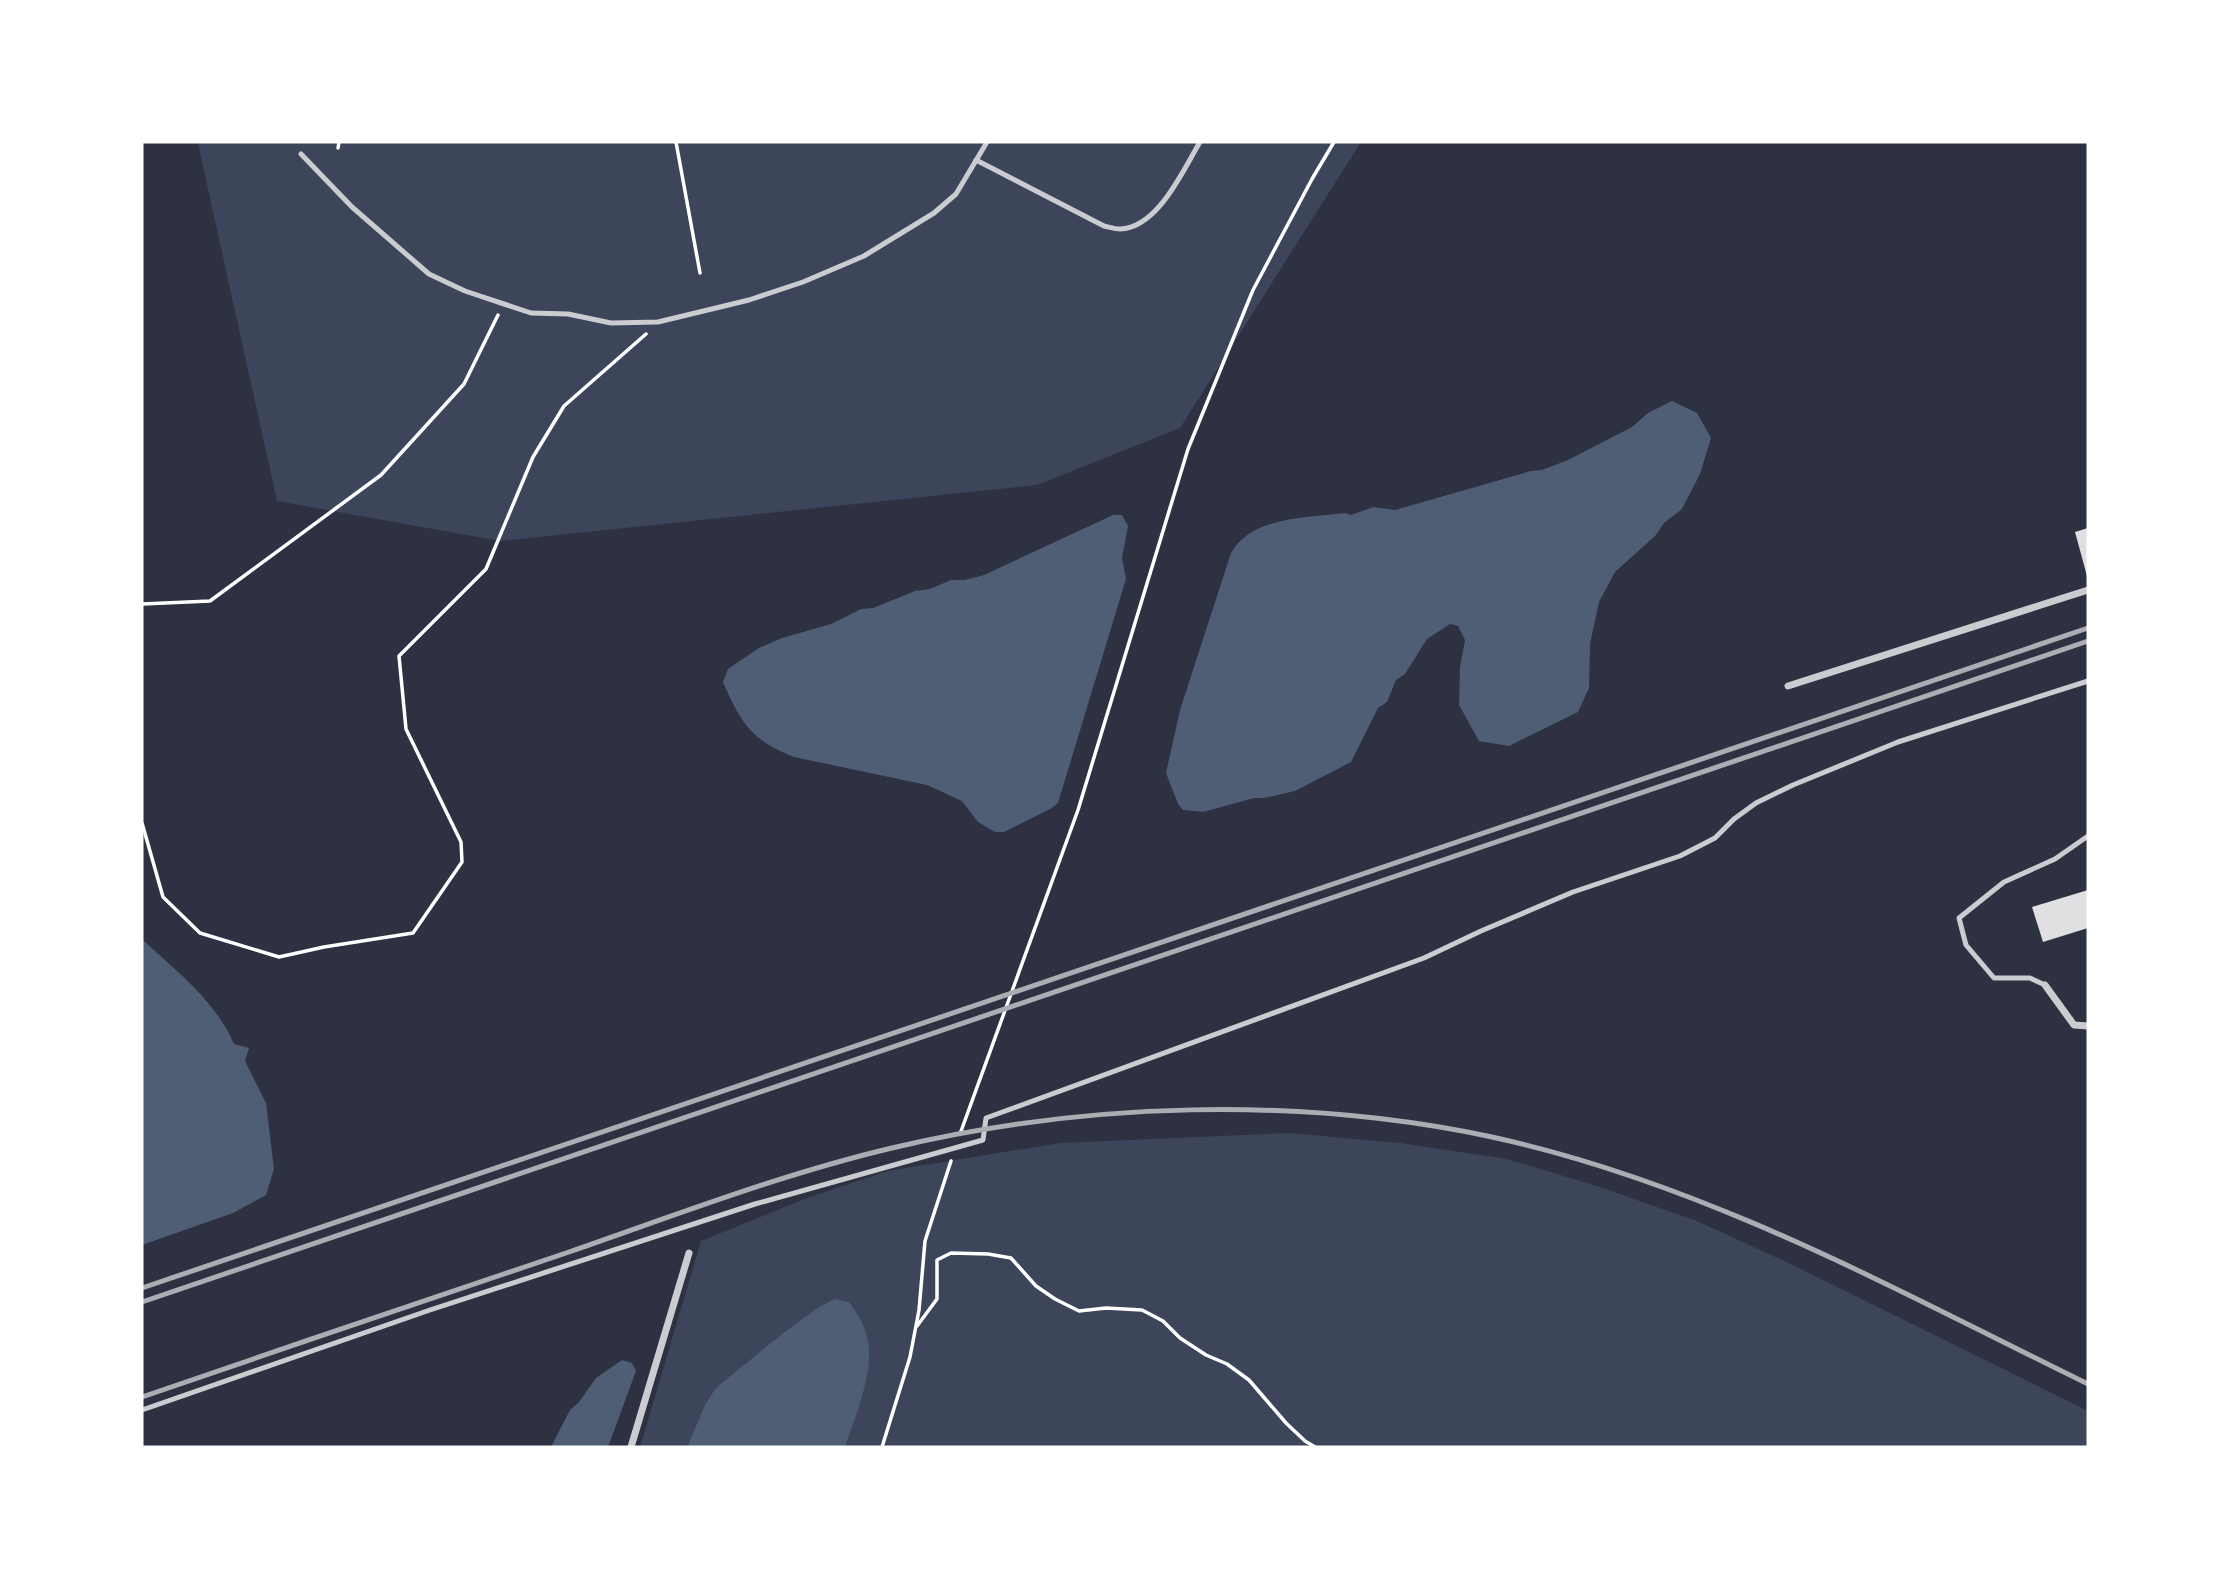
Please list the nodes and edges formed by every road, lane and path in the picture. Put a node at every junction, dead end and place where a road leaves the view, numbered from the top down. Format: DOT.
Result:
graph roads {
  1 [pos="339,142"];
  2 [pos="676,142"];
  3 [pos="987,142"];
  4 [pos="1200,142"];
  5 [pos="1332,143"];
  6 [pos="338,148"];
  7 [pos="301,154"];
  8 [pos="976,160"];
  9 [pos="700,274"];
  10 [pos="503,303"];
  11 [pos="658,322"];
  12 [pos="2088,590"];
  13 [pos="142,604"];
  14 [pos="2088,681"];
  15 [pos="1788,686"];
  16 [pos="142,823"];
  17 [pos="2088,835"];
  18 [pos="2045,985"];
  19 [pos="2088,1026"];
  20 [pos="958,1141"];
  21 [pos="953,1154"];
  22 [pos="689,1253"];
  23 [pos="916,1327"];
  24 [pos="142,1410"];
  25 [pos="631,1447"];
  26 [pos="882,1447"];
  27 [pos="1315,1447"];
  1 -- 6 [label="path"];
  2 -- 9 [label="path"];
  3 -- 8 [label="lane"];
  4 -- 8 [label="lane"];
  5 -- 20 [label="path"];
  7 -- 10 [label="lane"];
  8 -- 11 [label="lane"];
  10 -- 11 [label="lane"];
  10 -- 13 [label="path"];
  11 -- 16 [label="path"];
  12 -- 15 [label="street"];
  14 -- 24 [label="lane"];
  17 -- 18 [label="lane"];
  18 -- 19 [label="street"];
  21 -- 23 [label="path"];
  22 -- 25 [label="street"];
  23 -- 26 [label="path"];
  23 -- 27 [label="path"];
}
